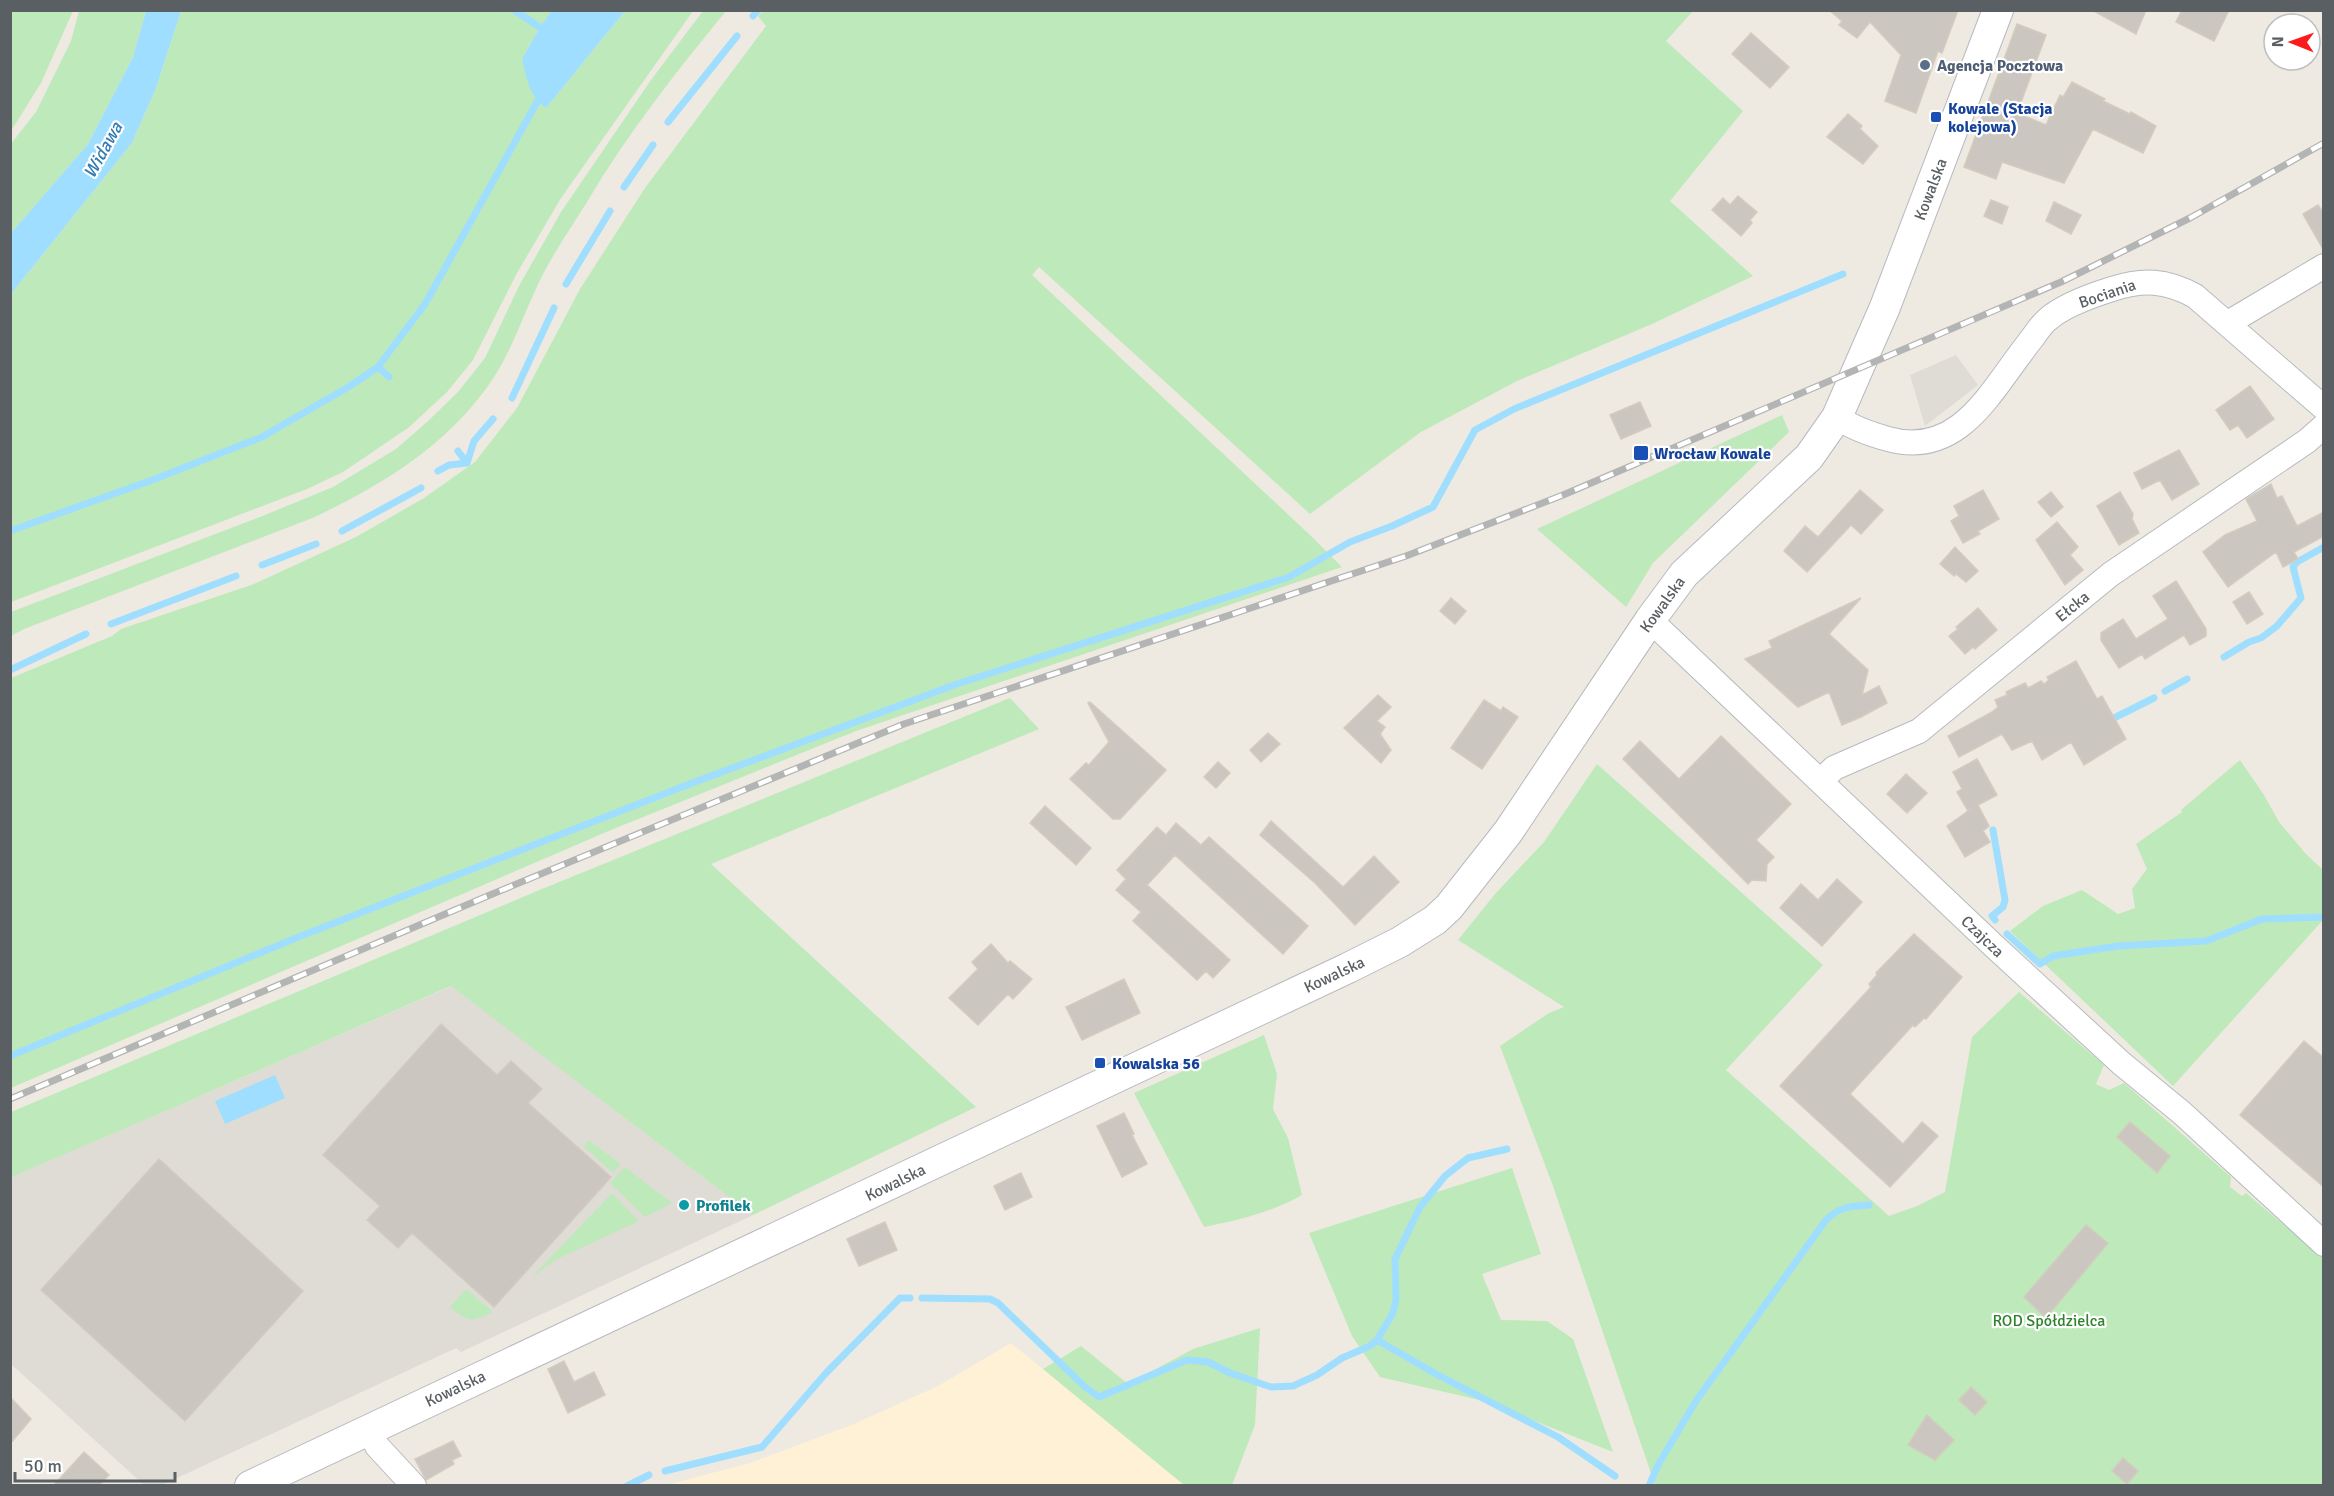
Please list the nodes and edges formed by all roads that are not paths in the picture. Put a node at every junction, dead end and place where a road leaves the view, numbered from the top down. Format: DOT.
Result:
graph roads {
  1 [pos="1998,10"];
  2 [pos="2324,266"];
  3 [pos="2228,323"];
  4 [pos="2324,408"];
  5 [pos="1838,417"];
  6 [pos="2324,426"];
  7 [pos="1650,620"];
  8 [pos="1821,781"];
  9 [pos="2324,1244"];
  10 [pos="369,1430"];
  11 [pos="250,1485"];
  12 [pos="414,1485"];
  1 -- 5 [label="street, Kowalska"];
  2 -- 3 [label="street"];
  3 -- 4 [label="street, Bociania"];
  3 -- 5 [label="street, Bociania"];
  5 -- 7 [label="street, Kowalska"];
  6 -- 8 [label="street, Ełcka"];
  7 -- 8 [label="street, Czajcza"];
  7 -- 10 [label="street, Kowalska"];
  8 -- 9 [label="street, Czajcza"];
  10 -- 11 [label="street, Kowalska"];
  10 -- 12 [label="street"];
}
